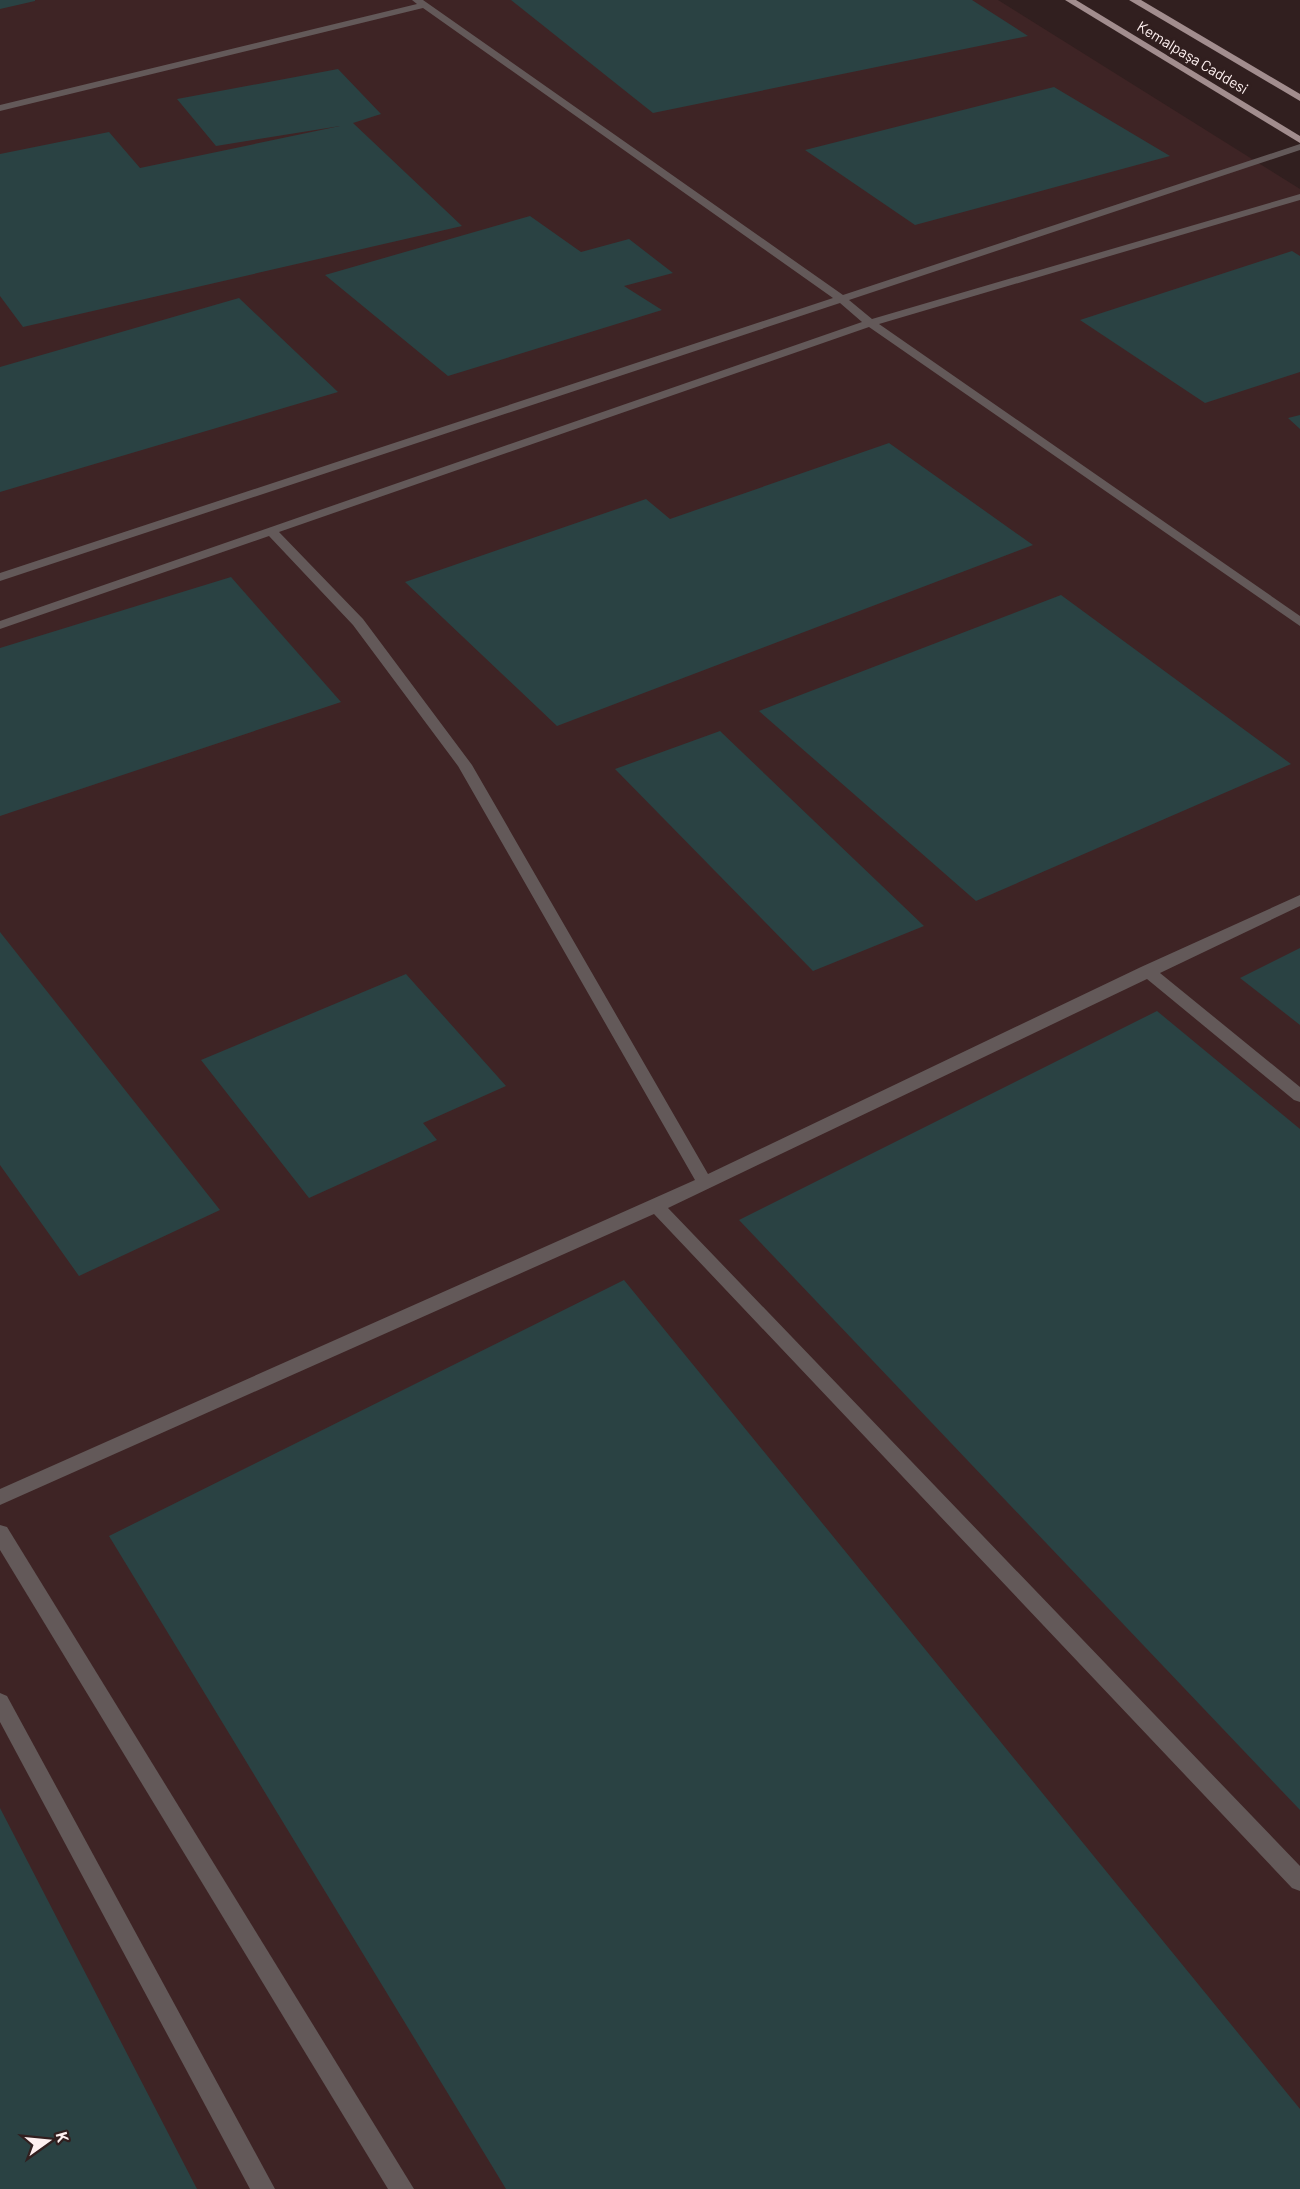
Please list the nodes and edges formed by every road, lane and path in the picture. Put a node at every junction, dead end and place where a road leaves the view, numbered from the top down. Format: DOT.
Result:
graph roads {
  1 [pos="1070,0"];
  2 [pos="1134,0"];
  3 [pos="421,2"];
  4 [pos="1300,98"];
  5 [pos="0,108"];
  6 [pos="1300,140"];
  7 [pos="1300,147"];
  8 [pos="1300,196"];
  9 [pos="842,299"];
  10 [pos="870,323"];
  11 [pos="271,531"];
  12 [pos="0,577"];
  13 [pos="1300,622"];
  14 [pos="0,625"];
  15 [pos="1300,900"];
  16 [pos="1147,971"];
  17 [pos="1300,1096"];
  18 [pos="704,1182"];
  19 [pos="656,1206"];
  20 [pos="0,1497"];
  21 [pos="0,1533"];
  22 [pos="0,1702"];
  23 [pos="1300,1881"];
  24 [pos="263,2189"];
  25 [pos="402,2189"];
  1 -- 6 [label="main road, Kemalpaşa Caddesi"];
  2 -- 4 [label="main road, Kemalpaşa Caddesi"];
  3 -- 5 [label="street"];
  3 -- 9 [label="street"];
  7 -- 9 [label="street"];
  8 -- 10 [label="street"];
  9 -- 10 [label="street"];
  9 -- 12 [label="street"];
  10 -- 11 [label="street"];
  10 -- 13 [label="street"];
  11 -- 14 [label="street"];
  11 -- 18 [label="street"];
  15 -- 16 [label="street"];
  16 -- 17 [label="street"];
  16 -- 18 [label="street"];
  18 -- 19 [label="street"];
  19 -- 20 [label="street"];
  19 -- 23 [label="street"];
  21 -- 25 [label="street"];
  22 -- 24 [label="street"];
}
